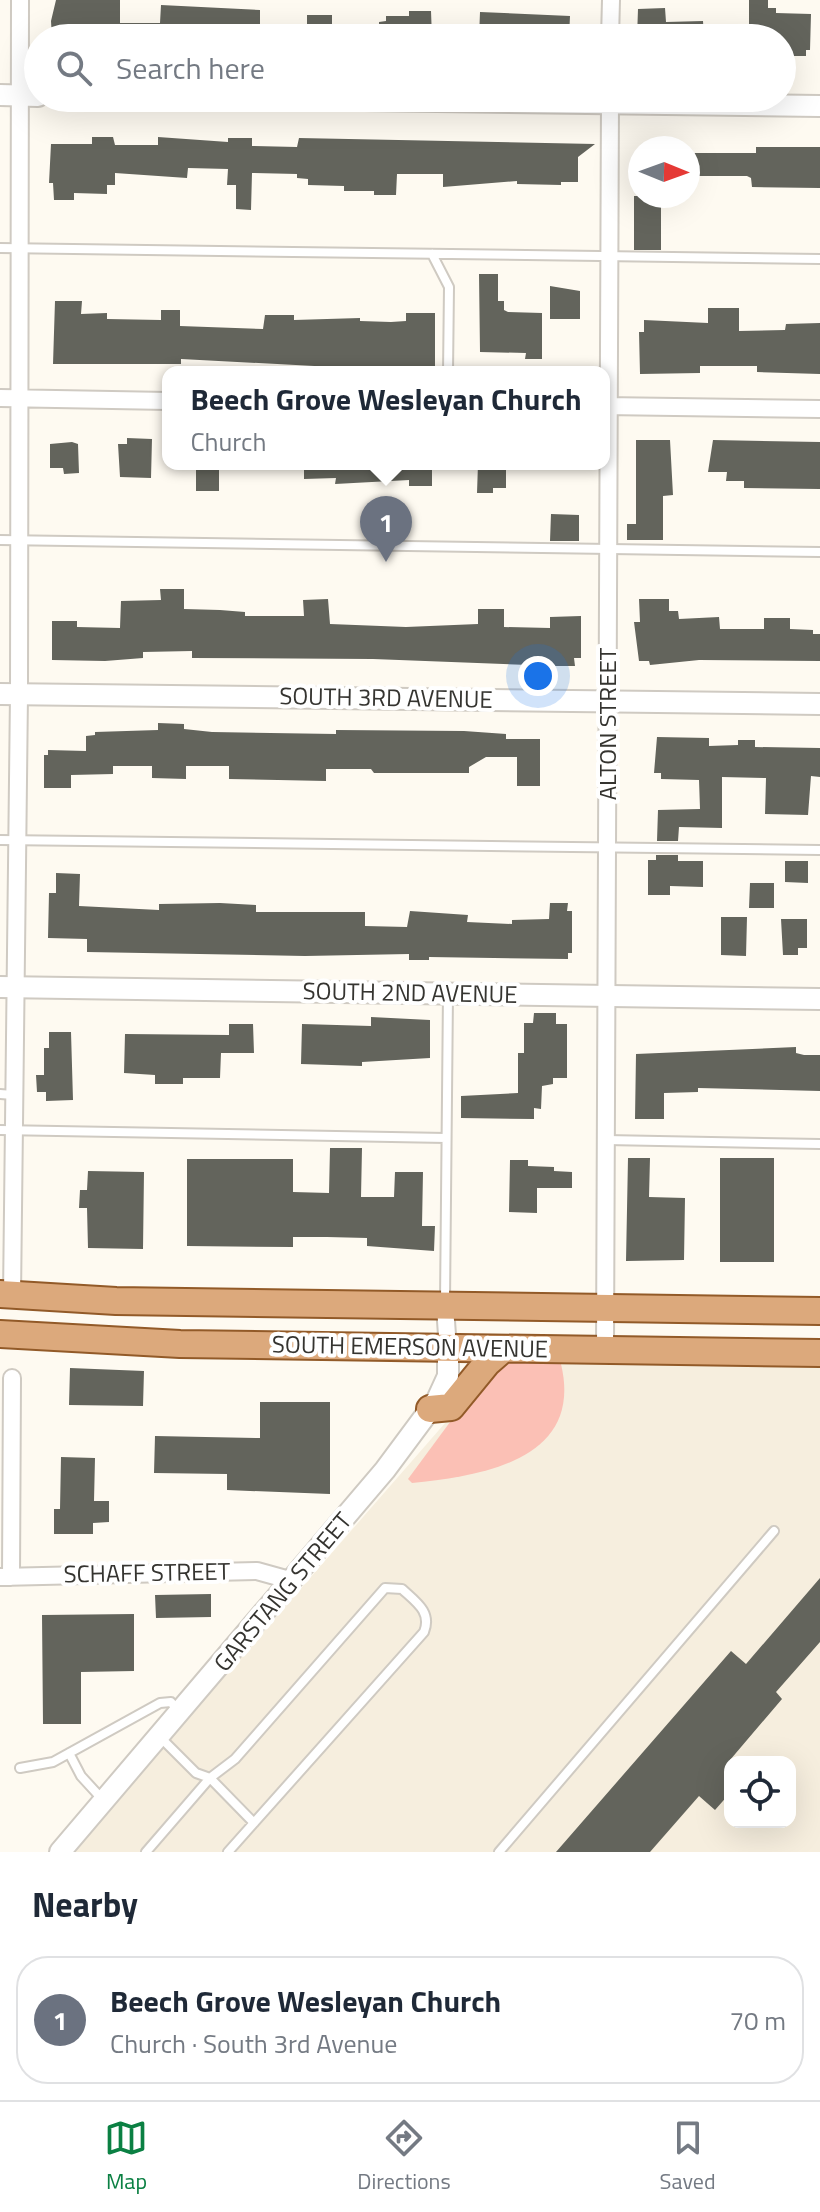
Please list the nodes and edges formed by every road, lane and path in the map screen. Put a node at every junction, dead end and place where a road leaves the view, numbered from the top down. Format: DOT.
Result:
graph roads {
  1 [pos="20,0"];
  2 [pos="611,0"];
  3 [pos="610,24"];
  4 [pos="19,95"];
  5 [pos="796,105"];
  6 [pos="820,106"];
  7 [pos="610,112"];
  8 [pos="0,248"];
  9 [pos="19,248"];
  10 [pos="432,254"];
  11 [pos="610,256"];
  12 [pos="820,259"];
  13 [pos="448,366"];
  14 [pos="608,366"];
  15 [pos="0,398"];
  16 [pos="20,399"];
  17 [pos="162,401"];
  18 [pos="610,406"];
  19 [pos="820,409"];
  20 [pos="608,470"];
  21 [pos="0,540"];
  22 [pos="19,541"];
  23 [pos="609,549"];
  24 [pos="820,552"];
  25 [pos="10,694"];
  26 [pos="608,701"];
  27 [pos="820,704"];
  28 [pos="8,840"];
  29 [pos="608,847"];
  30 [pos="820,850"];
  31 [pos="7,987"];
  32 [pos="448,994"];
  33 [pos="607,996"];
  34 [pos="820,999"];
  35 [pos="7,1094"];
  36 [pos="7,1130"];
  37 [pos="446,1138"];
  38 [pos="606,1140"];
  39 [pos="820,1144"];
  40 [pos="6,1295"];
  41 [pos="445,1307"];
  42 [pos="605,1308"];
  43 [pos="820,1311"];
  44 [pos="0,1334"];
  45 [pos="448,1349"];
  46 [pos="503,1349"];
  47 [pos="605,1349"];
  48 [pos="820,1353"];
  49 [pos="12,1378"];
  50 [pos="430,1409"];
  51 [pos="774,1531"];
  52 [pos="5,1577"];
  53 [pos="293,1581"];
  54 [pos="179,1713"];
  55 [pos="159,1737"];
  56 [pos="69,1753"];
  57 [pos="20,1768"];
  58 [pos="210,1778"];
  59 [pos="104,1800"];
  60 [pos="254,1823"];
  61 [pos="60,1852"];
  62 [pos="146,1852"];
  63 [pos="228,1852"];
  64 [pos="499,1852"];
  1 -- 4 [label="street"];
  2 -- 3 [label="street"];
  4 -- 9 [label="street"];
  5 -- 6 [label="street"];
  7 -- 11 [label="street, ALTON STREET"];
  8 -- 9 [label="lane"];
  9 -- 10 [label="lane"];
  9 -- 16 [label="street"];
  10 -- 11 [label="lane"];
  10 -- 13 [label="lane"];
  11 -- 12 [label="lane"];
  11 -- 14 [label="street, ALTON STREET"];
  15 -- 16 [label="street"];
  16 -- 17 [label="street"];
  16 -- 22 [label="street"];
  18 -- 19 [label="street"];
  20 -- 23 [label="street, ALTON STREET"];
  21 -- 22 [label="lane"];
  22 -- 23 [label="lane"];
  22 -- 25 [label="street"];
  23 -- 24 [label="lane"];
  23 -- 26 [label="street, ALTON STREET"];
  25 -- 26 [label="street, SOUTH 3RD AVENUE"];
  25 -- 28 [label="street"];
  26 -- 27 [label="street, SOUTH 3RD AVENUE"];
  26 -- 29 [label="street, ALTON STREET"];
  28 -- 29 [label="lane"];
  28 -- 31 [label="street"];
  29 -- 30 [label="lane"];
  29 -- 33 [label="street, ALTON STREET"];
  31 -- 32 [label="street, SOUTH 2ND AVENUE"];
  31 -- 35 [label="street"];
  32 -- 33 [label="street, SOUTH 2ND AVENUE"];
  32 -- 37 [label="lane"];
  33 -- 34 [label="street, SOUTH 2ND AVENUE"];
  33 -- 38 [label="street, ALTON STREET"];
  35 -- 36 [label="street"];
  36 -- 37 [label="lane"];
  36 -- 40 [label="street"];
  37 -- 41 [label="lane"];
  38 -- 39 [label="lane"];
  38 -- 42 [label="street, ALTON STREET"];
  40 -- 41 [label="main road, SOUTH EMERSON AVENUE"];
  41 -- 42 [label="main road, SOUTH EMERSON AVENUE"];
  41 -- 45 [label="street, GARSTANG STREET"];
  42 -- 43 [label="main road, SOUTH EMERSON AVENUE"];
  42 -- 47 [label="street, ALTON STREET"];
  44 -- 45 [label="main road, SOUTH EMERSON AVENUE"];
  45 -- 46 [label="main road, SOUTH EMERSON AVENUE"];
  45 -- 50 [label="street, GARSTANG STREET"];
  46 -- 47 [label="main road, SOUTH EMERSON AVENUE"];
  46 -- 50 [label="main road"];
  47 -- 48 [label="main road, SOUTH EMERSON AVENUE"];
  49 -- 52 [label="street"];
  50 -- 53 [label="street, GARSTANG STREET"];
  51 -- 64 [label="lane"];
  52 -- 53 [label="street, SCHAFF STREET"];
  53 -- 54 [label="street, GARSTANG STREET"];
  54 -- 55 [label="street, GARSTANG STREET"];
  54 -- 56 [label="lane"];
  55 -- 58 [label="lane"];
  55 -- 59 [label="street, GARSTANG STREET"];
  56 -- 57 [label="lane"];
  56 -- 59 [label="lane"];
  58 -- 60 [label="lane"];
  58 -- 60 [label="lane"];
  58 -- 62 [label="lane"];
  59 -- 61 [label="street, GARSTANG STREET"];
  60 -- 63 [label="lane"];
}
